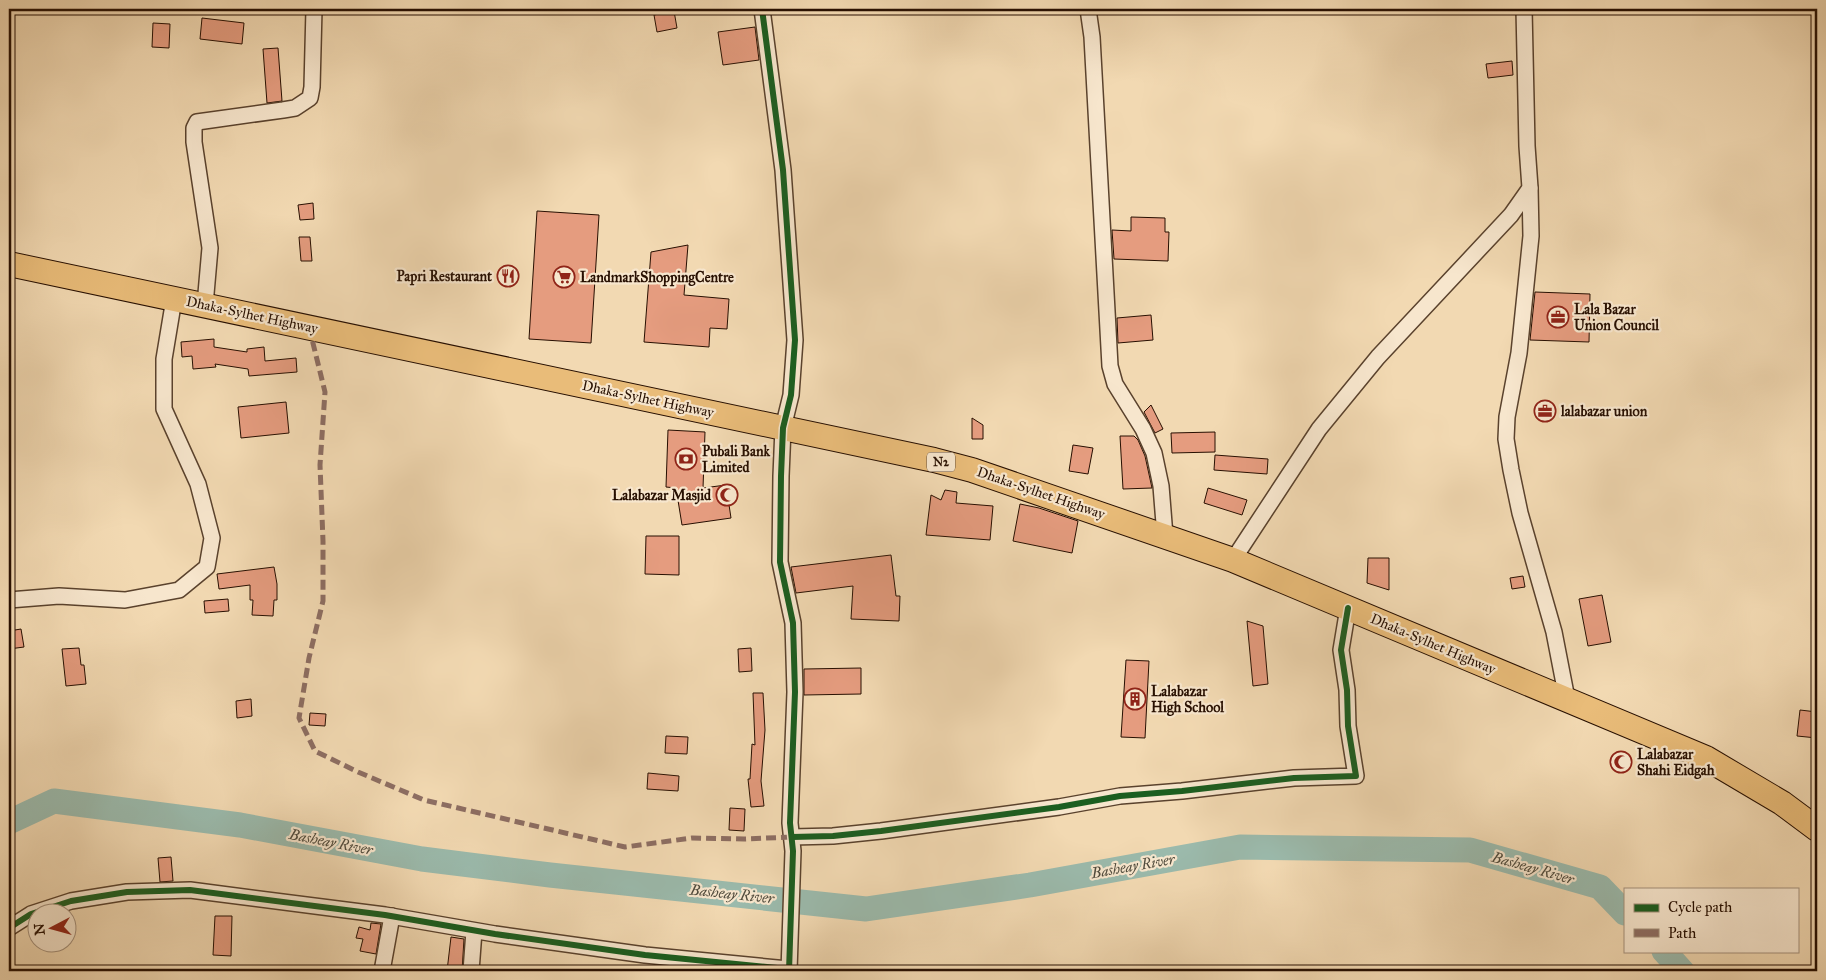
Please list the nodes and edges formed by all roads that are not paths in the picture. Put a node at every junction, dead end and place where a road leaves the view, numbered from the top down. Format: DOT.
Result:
graph roads {
  1 [pos="314,9"];
  2 [pos="762,9"];
  3 [pos="1088,9"];
  4 [pos="1524,9"];
  5 [pos="1530,188"];
  6 [pos="9,264"];
  7 [pos="174,299"];
  8 [pos="205,305"];
  9 [pos="783,428"];
  10 [pos="1165,536"];
  11 [pos="1233,560"];
  12 [pos="9,600"];
  13 [pos="1348,608"];
  14 [pos="1567,700"];
  15 [pos="1817,830"];
  16 [pos="792,844"];
  17 [pos="392,916"];
  18 [pos="9,928"];
  19 [pos="474,931"];
  20 [pos="789,970"];
  21 [pos="382,971"];
  22 [pos="471,971"];
  1 -- 8 [label="street"];
  2 -- 9 [label="street"];
  3 -- 10 [label="street"];
  4 -- 5 [label="street"];
  5 -- 11 [label="street"];
  5 -- 14 [label="street"];
  6 -- 7 [label="highway, Dhaka-Sylhet Highway / N2"];
  7 -- 8 [label="highway, Dhaka-Sylhet Highway / N2"];
  7 -- 12 [label="street"];
  8 -- 9 [label="highway, Dhaka-Sylhet Highway / N2"];
  9 -- 10 [label="highway, Dhaka-Sylhet Highway / N2"];
  9 -- 16 [label="street"];
  10 -- 11 [label="highway, Dhaka-Sylhet Highway / N2"];
  11 -- 13 [label="highway, Dhaka-Sylhet Highway / N2"];
  13 -- 14 [label="highway, Dhaka-Sylhet Highway / N2"];
  13 -- 16 [label="street"];
  14 -- 15 [label="highway, Dhaka-Sylhet Highway / N2"];
  16 -- 20 [label="street"];
  17 -- 18 [label="street"];
  17 -- 19 [label="street"];
  17 -- 21 [label="street"];
  19 -- 20 [label="street"];
  19 -- 22 [label="street"];
}
